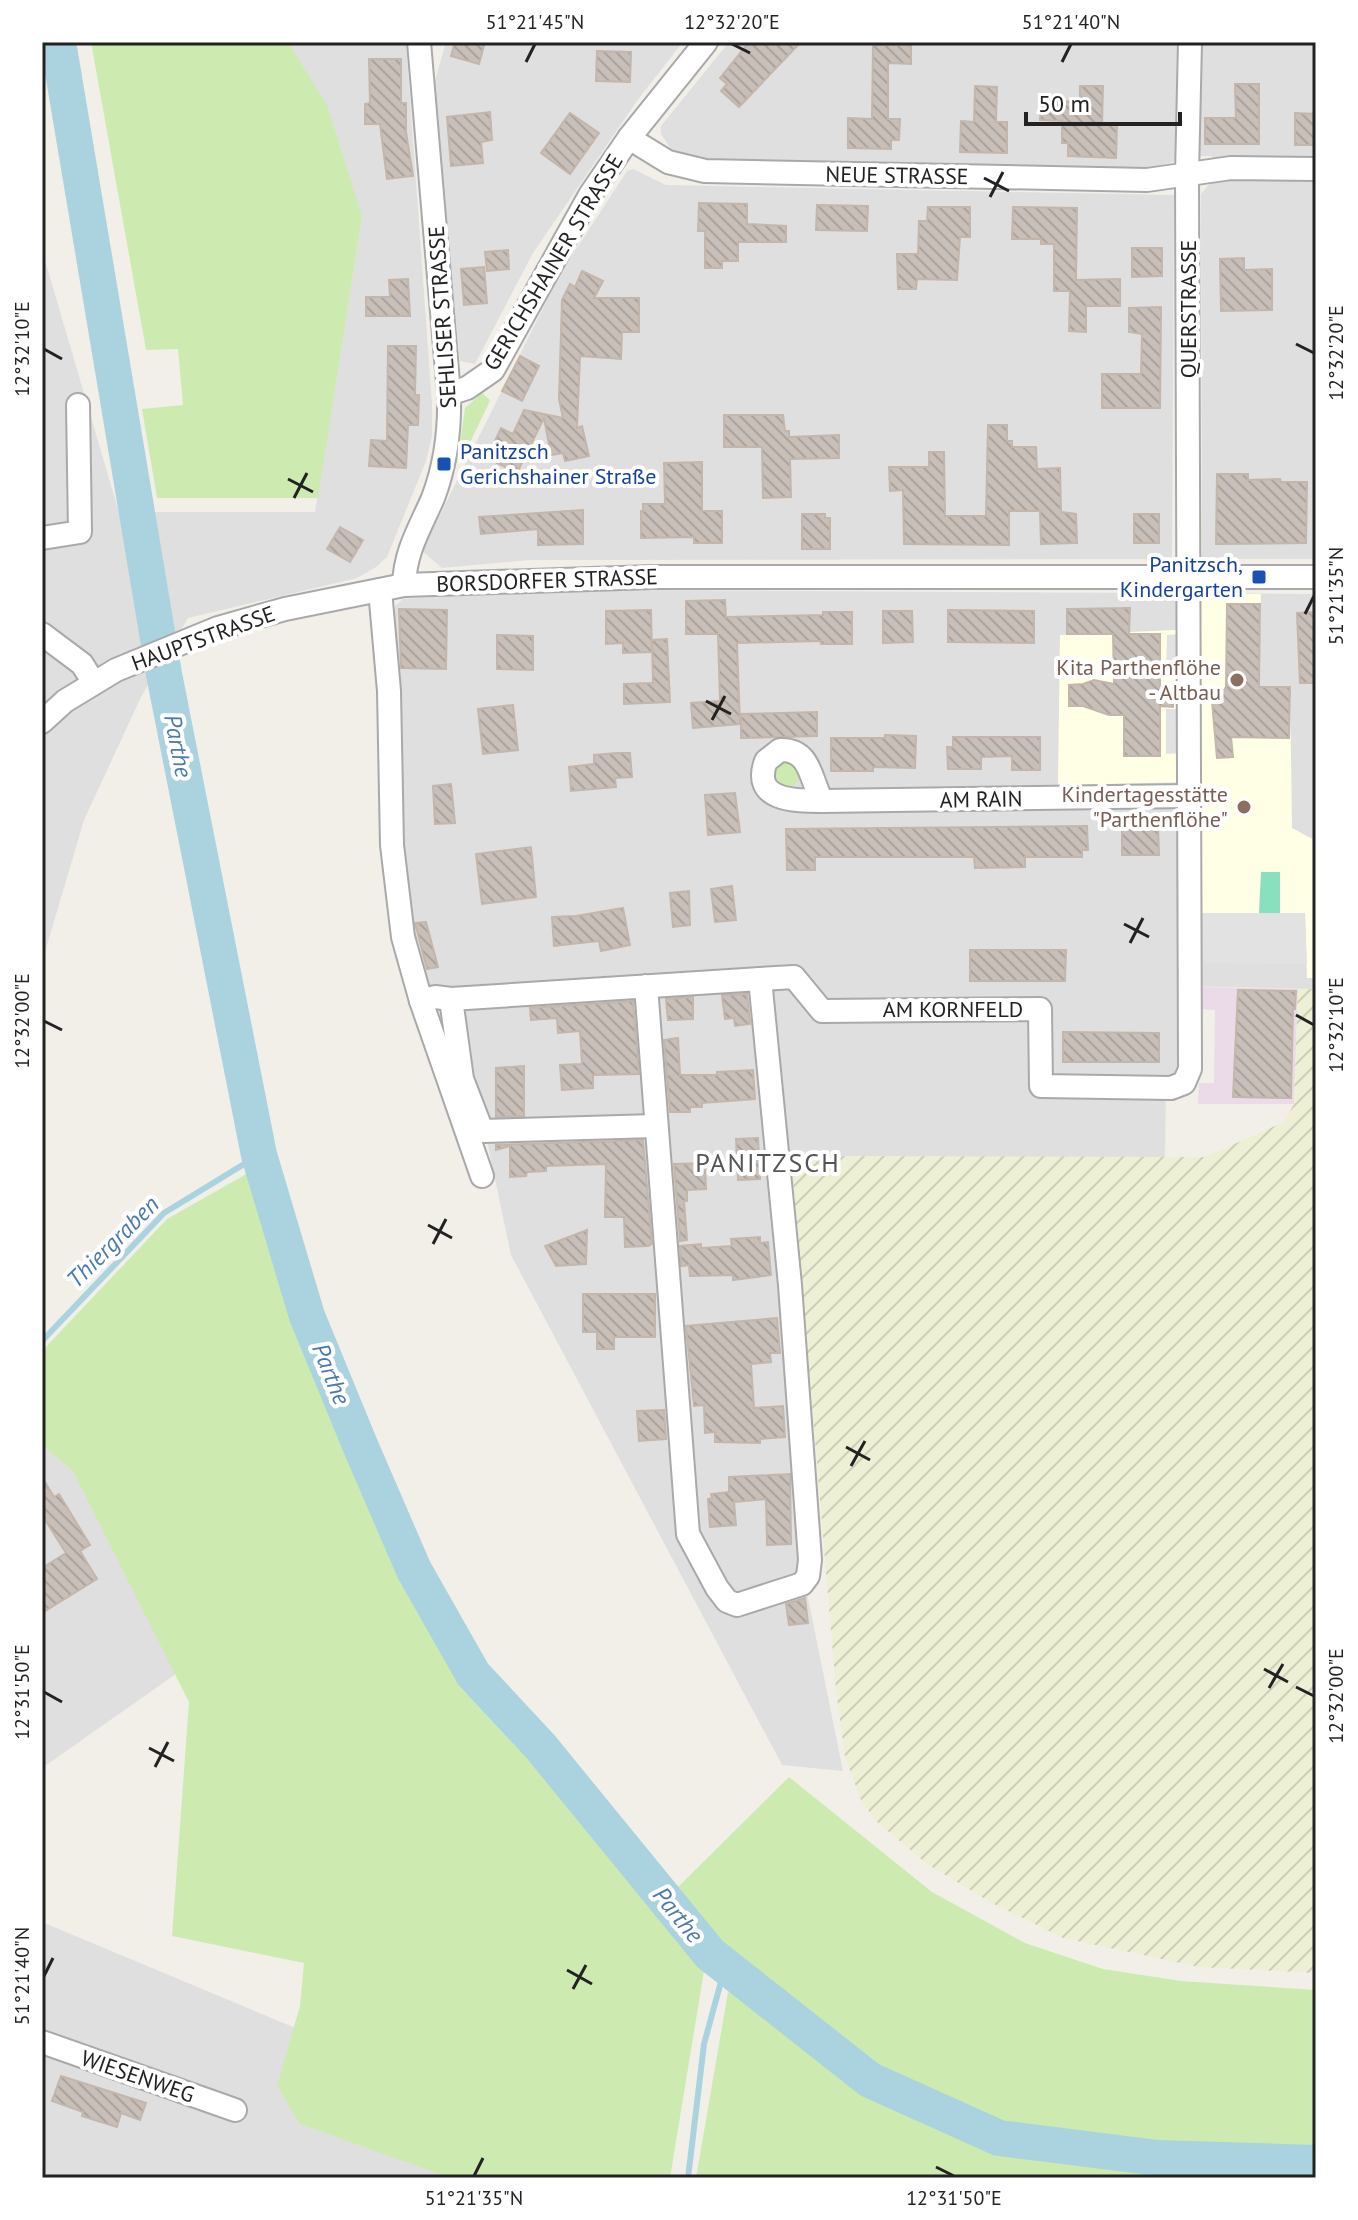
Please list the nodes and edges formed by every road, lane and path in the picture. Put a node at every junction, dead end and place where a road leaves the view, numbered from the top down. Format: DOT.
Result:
graph roads {
  1 [pos="706,42"];
  2 [pos="1190,42"];
  3 [pos="422,44"];
  4 [pos="629,138"];
  5 [pos="1316,169"];
  6 [pos="1187,175"];
  7 [pos="449,394"];
  8 [pos="78,405"];
  9 [pos="42,538"];
  10 [pos="1190,576"];
  11 [pos="1316,577"];
  12 [pos="404,585"];
  13 [pos="380,590"];
  14 [pos="42,634"];
  15 [pos="94,683"];
  16 [pos="42,722"];
  17 [pos="1189,796"];
  18 [pos="822,801"];
  19 [pos="760,979"];
  20 [pos="646,986"];
  21 [pos="451,999"];
  22 [pos="421,1001"];
  23 [pos="655,1126"];
  24 [pos="482,1176"];
  25 [pos="42,2042"];
  26 [pos="235,2110"];
  1 -- 4 [label="street, GERICHSHAINER STRASSE"];
  2 -- 6 [label="street, QUERSTRASSE"];
  3 -- 7 [label="street, SEHLISER STRASSE"];
  4 -- 6 [label="street, NEUE STRASSE"];
  4 -- 7 [label="street, GERICHSHAINER STRASSE"];
  5 -- 6 [label="street, NEUE STRASSE"];
  6 -- 10 [label="street, QUERSTRASSE"];
  7 -- 12 [label="street, SEHLISER STRASSE"];
  8 -- 9 [label="street"];
  10 -- 11 [label="street, BORSDORFER STRASSE"];
  10 -- 12 [label="street, BORSDORFER STRASSE"];
  10 -- 17 [label="street"];
  12 -- 13 [label="street, BORSDORFER STRASSE"];
  13 -- 15 [label="street, HAUPTSTRASSE"];
  13 -- 22 [label="street"];
  14 -- 15 [label="street"];
  15 -- 16 [label="street, HAUPTSTRASSE"];
  17 -- 18 [label="street, AM RAIN"];
  17 -- 19 [label="street, AM KORNFELD"];
  19 -- 20 [label="street"];
  19 -- 23 [label="street"];
  20 -- 21 [label="street"];
  20 -- 23 [label="street"];
  21 -- 22 [label="street"];
  21 -- 23 [label="street"];
  22 -- 24 [label="street"];
  25 -- 26 [label="street, WIESENWEG"];
}
